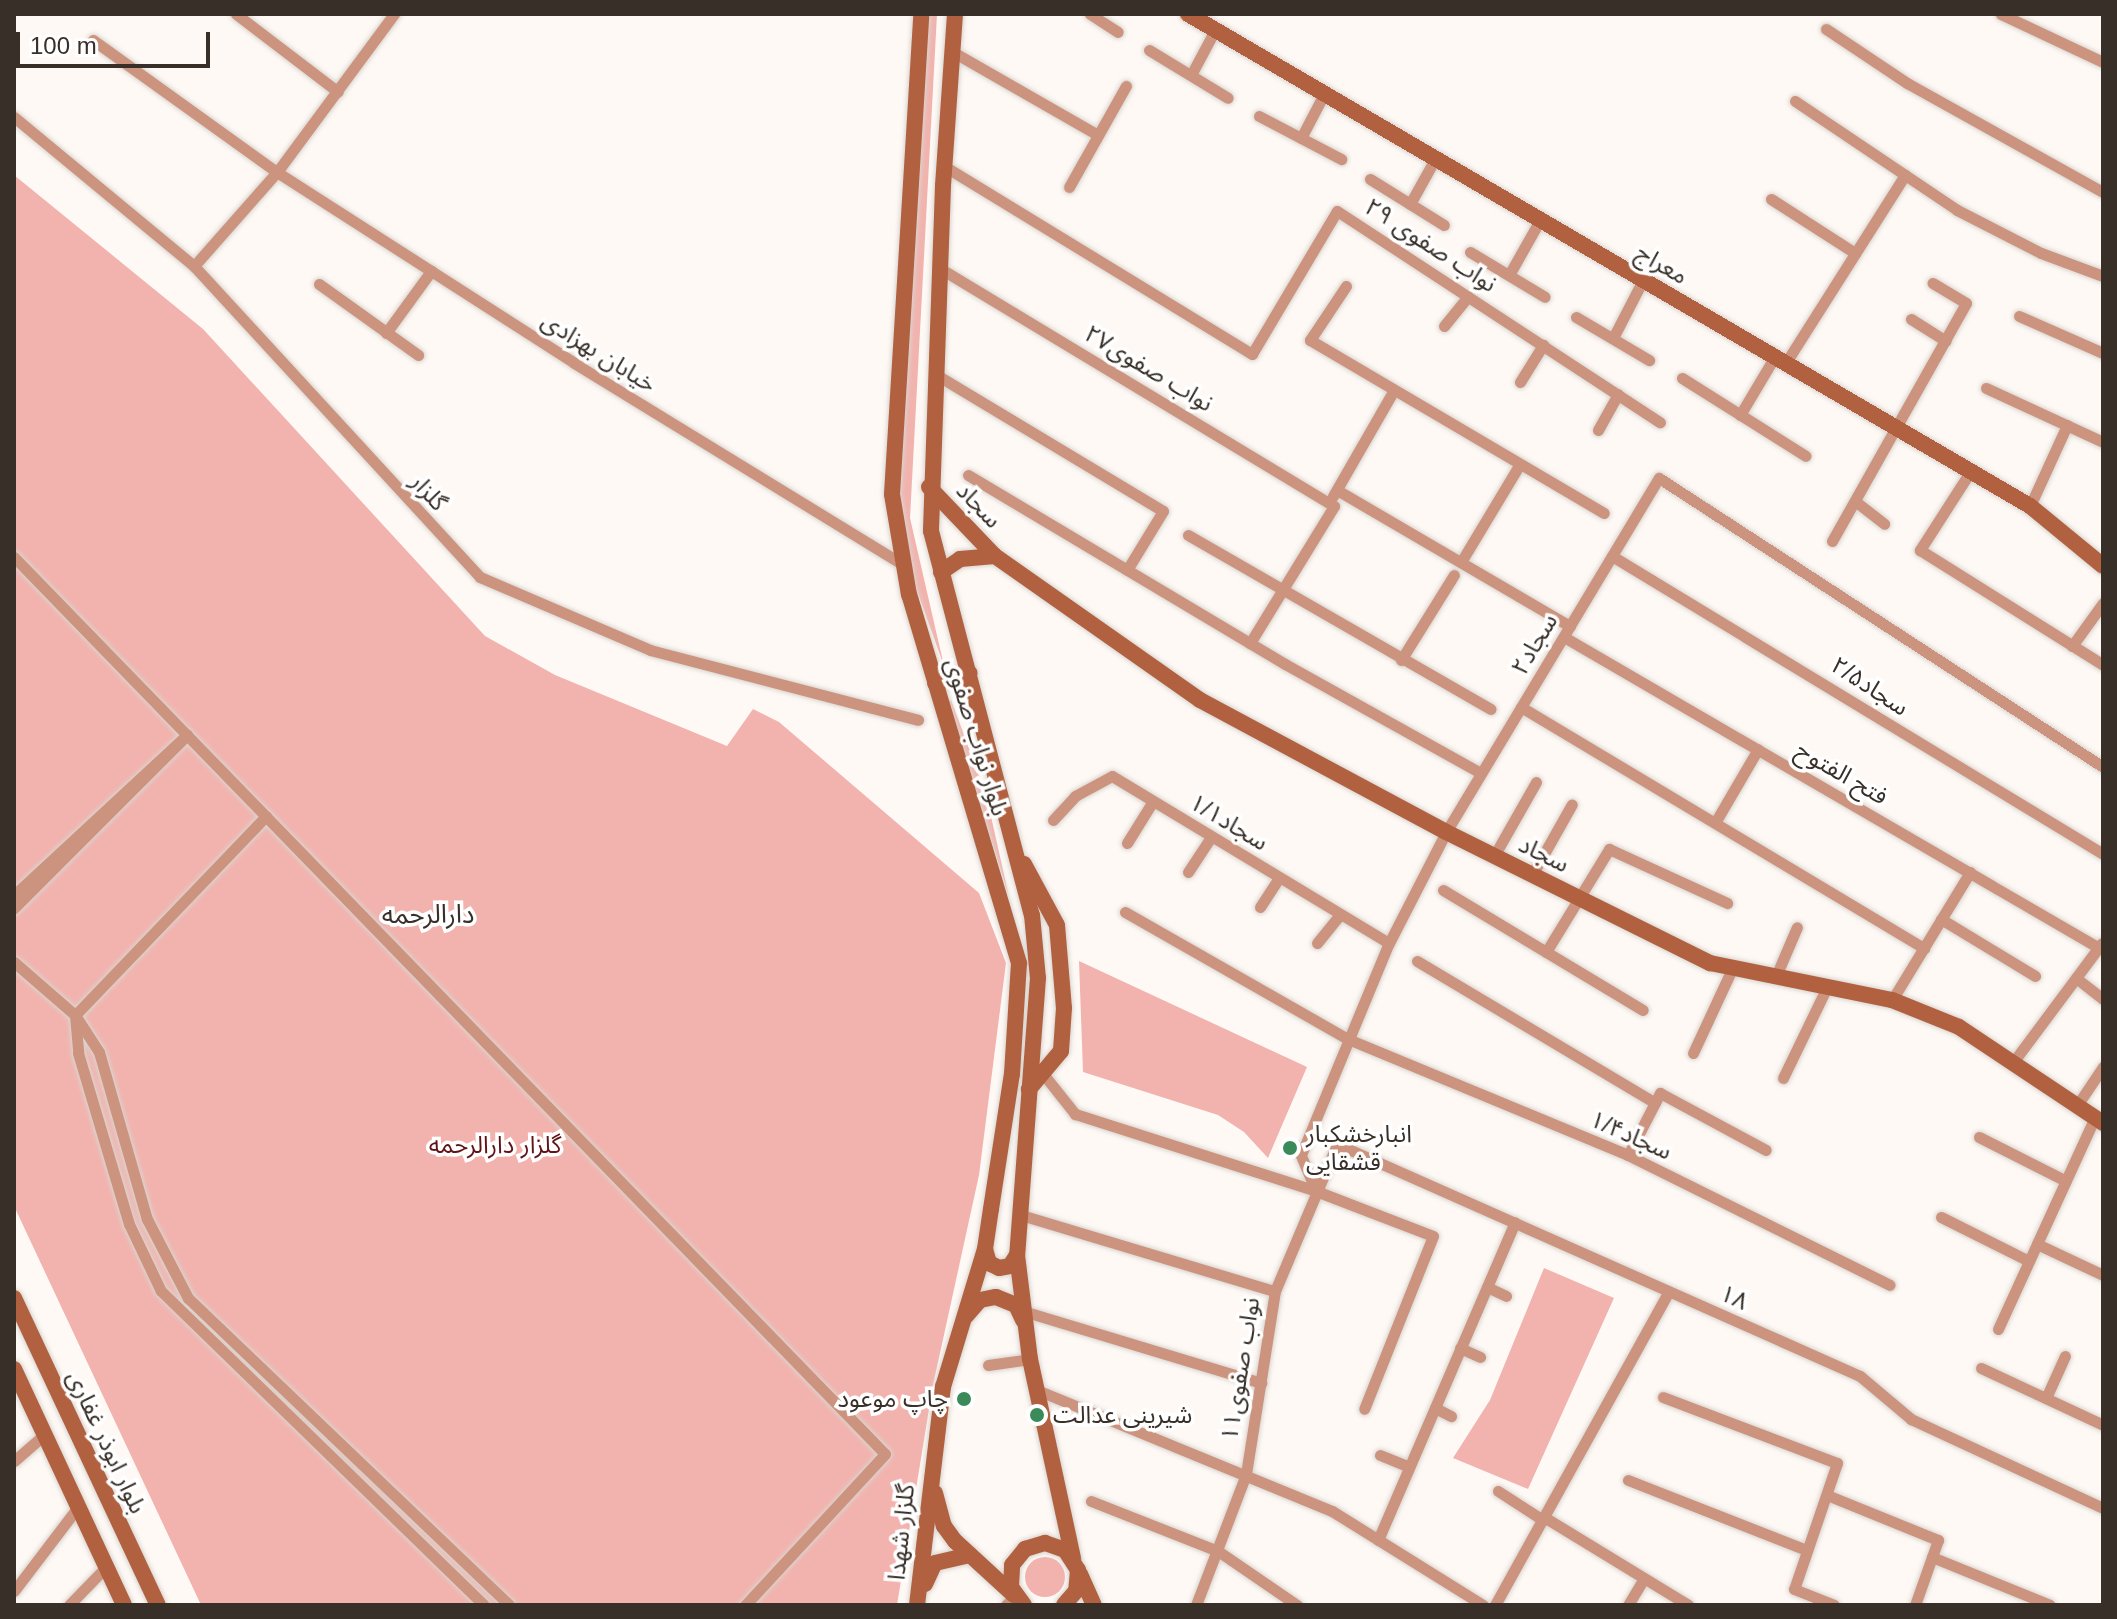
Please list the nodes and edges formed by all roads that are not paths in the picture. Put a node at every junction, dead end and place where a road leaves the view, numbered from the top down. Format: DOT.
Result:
graph roads {
  1 [pos="236,14"];
  2 [pos="394,14"];
  3 [pos="921,14"];
  4 [pos="955,14"];
  5 [pos="1090,14"];
  6 [pos="1188,14"];
  7 [pos="2001,14"];
  8 [pos="1826,29"];
  9 [pos="1215,30"];
  10 [pos="1118,32"];
  11 [pos="93,40"];
  12 [pos="1149,50"];
  13 [pos="953,52"];
  14 [pos="2103,62"];
  15 [pos="1191,75"];
  16 [pos="1126,86"];
  17 [pos="338,92"];
  18 [pos="1324,94"];
  19 [pos="1228,98"];
  20 [pos="1795,101"];
  21 [pos="1259,116"];
  22 [pos="14,117"];
  23 [pos="1098,135"];
  24 [pos="1301,138"];
  25 [pos="1341,159"];
  26 [pos="1435,159"];
  27 [pos="944,166"];
  28 [pos="277,172"];
  29 [pos="1905,175"];
  30 [pos="1370,179"];
  31 [pos="1069,187"];
  32 [pos="2103,192"];
  33 [pos="1771,199"];
  34 [pos="1410,204"];
  35 [pos="1540,220"];
  36 [pos="1444,225"];
  37 [pos="1470,252"];
  38 [pos="1855,253"];
  39 [pos="194,266"];
  40 [pos="941,269"];
  41 [pos="431,271"];
  42 [pos="1509,275"];
  43 [pos="2103,276"];
  44 [pos="1643,280"];
  45 [pos="1933,283"];
  46 [pos="319,284"];
  47 [pos="1346,286"];
  48 [pos="1468,296"];
  49 [pos="1545,297"];
  50 [pos="2019,316"];
  51 [pos="1576,317"];
  52 [pos="1911,319"];
  53 [pos="1444,326"];
  54 [pos="386,333"];
  55 [pos="1613,338"];
  56 [pos="1946,341"];
  57 [pos="1543,345"];
  58 [pos="2103,353"];
  59 [pos="418,355"];
  60 [pos="1649,360"];
  61 [pos="1779,361"];
  62 [pos="935,374"];
  63 [pos="1682,378"];
  64 [pos="1520,382"];
  65 [pos="1986,388"];
  66 [pos="1394,390"];
  67 [pos="1618,394"];
  68 [pos="1740,415"];
  69 [pos="1660,422"];
  70 [pos="2067,425"];
  71 [pos="1598,430"];
  72 [pos="1897,430"];
  73 [pos="2103,442"];
  74 [pos="1806,456"];
  75 [pos="1520,464"];
  76 [pos="1970,472"];
  77 [pos="968,475"];
  78 [pos="929,487"];
  79 [pos="1337,490"];
  80 [pos="1855,501"];
  81 [pos="1332,504"];
  82 [pos="2030,506"];
  83 [pos="1604,513"];
  84 [pos="1884,524"];
  85 [pos="1188,535"];
  86 [pos="1832,541"];
  87 [pos="995,556"];
  88 [pos="1612,556"];
  89 [pos="14,557"];
  90 [pos="1461,562"];
  91 [pos="902,564"];
  92 [pos="2103,566"];
  93 [pos="1127,570"];
  94 [pos="941,572"];
  95 [pos="1454,575"];
  96 [pos="1281,592"];
  97 [pos="2103,603"];
  98 [pos="1567,631"];
  99 [pos="1250,643"];
  100 [pos="2072,646"];
  101 [pos="1401,660"];
  102 [pos="2103,665"];
  103 [pos="970,673"];
  104 [pos="935,683"];
  105 [pos="1521,707"];
  106 [pos="1490,709"];
  107 [pos="918,720"];
  108 [pos="187,735"];
  109 [pos="1758,749"];
  110 [pos="2103,767"];
  111 [pos="1481,773"];
  112 [pos="1536,782"];
  113 [pos="1153,801"];
  114 [pos="1572,804"];
  115 [pos="266,816"];
  116 [pos="1053,820"];
  117 [pos="1716,821"];
  118 [pos="1446,832"];
  119 [pos="1211,837"];
  120 [pos="1127,843"];
  121 [pos="1017,852"];
  122 [pos="2103,854"];
  123 [pos="1494,856"];
  124 [pos="1188,872"];
  125 [pos="1970,872"];
  126 [pos="1532,875"];
  127 [pos="1279,878"];
  128 [pos="1443,890"];
  129 [pos="14,895"];
  130 [pos="1579,898"];
  131 [pos="1727,903"];
  132 [pos="1260,907"];
  133 [pos="14,908"];
  134 [pos="1125,912"];
  135 [pos="1340,915"];
  136 [pos="1941,919"];
  137 [pos="1797,927"];
  138 [pos="1317,943"];
  139 [pos="1389,943"];
  140 [pos="2101,945"];
  141 [pos="1924,948"];
  142 [pos="1546,952"];
  143 [pos="1417,961"];
  144 [pos="14,962"];
  145 [pos="1733,967"];
  146 [pos="1776,976"];
  147 [pos="2035,976"];
  148 [pos="2076,978"];
  149 [pos="1827,987"];
  150 [pos="2103,999"];
  151 [pos="1892,1000"];
  152 [pos="1643,1010"];
  153 [pos="75,1015"];
  154 [pos="1348,1039"];
  155 [pos="1693,1053"];
  156 [pos="2014,1061"];
  157 [pos="2103,1067"];
  158 [pos="1044,1075"];
  159 [pos="1783,1078"];
  160 [pos="1029,1089"];
  161 [pos="1657,1098"];
  162 [pos="2078,1104"];
  163 [pos="2099,1120"];
  164 [pos="1979,1137"];
  165 [pos="1337,1144"];
  166 [pos="1766,1150"];
  167 [pos="1628,1155"];
  168 [pos="2066,1181"];
  169 [pos="1316,1191"];
  170 [pos="1021,1215"];
  171 [pos="1941,1217"];
  172 [pos="1515,1222"];
  173 [pos="2037,1244"];
  174 [pos="985,1249"];
  175 [pos="1017,1255"];
  176 [pos="2029,1261"];
  177 [pos="2103,1275"];
  178 [pos="1890,1285"];
  179 [pos="1487,1287"];
  180 [pos="1275,1291"];
  181 [pos="1668,1293"];
  182 [pos="1506,1296"];
  183 [pos="14,1298"];
  184 [pos="1024,1318"];
  185 [pos="1998,1329"];
  186 [pos="1460,1348"];
  187 [pos="950,1355"];
  188 [pos="2065,1356"];
  189 [pos="1480,1357"];
  190 [pos="1030,1359"];
  191 [pos="988,1365"];
  192 [pos="1981,1368"];
  193 [pos="14,1369"];
  194 [pos="1261,1383"];
  195 [pos="1037,1390"];
  196 [pos="1663,1397"];
  197 [pos="2046,1398"];
  198 [pos="1435,1408"];
  199 [pos="1364,1409"];
  200 [pos="1451,1416"];
  201 [pos="2103,1425"];
  202 [pos="44,1435"];
  203 [pos="1380,1455"];
  204 [pos="14,1461"];
  205 [pos="932,1464"];
  206 [pos="1409,1467"];
  207 [pos="1246,1474"];
  208 [pos="1628,1480"];
  209 [pos="1498,1491"];
  210 [pos="1827,1495"];
  211 [pos="1091,1501"];
  212 [pos="78,1507"];
  213 [pos="2103,1508"];
  214 [pos="1544,1518"];
  215 [pos="1378,1540"];
  216 [pos="1807,1550"];
  217 [pos="1218,1551"];
  218 [pos="970,1555"];
  219 [pos="1932,1557"];
  220 [pos="1075,1564"];
  221 [pos="106,1567"];
  222 [pos="1644,1578"];
  223 [pos="14,1591"];
  224 [pos="1015,1602"];
  225 [pos="69,1605"];
  226 [pos="124,1605"];
  227 [pos="158,1605"];
  228 [pos="484,1605"];
  229 [pos="509,1605"];
  230 [pos="745,1605"];
  231 [pos="918,1605"];
  232 [pos="1064,1605"];
  233 [pos="1094,1605"];
  234 [pos="1196,1605"];
  235 [pos="1297,1605"];
  236 [pos="1483,1605"];
  237 [pos="1495,1605"];
  238 [pos="1628,1605"];
  239 [pos="1688,1605"];
  240 [pos="1834,1605"];
  241 [pos="1915,1605"];
  242 [pos="2050,1605"];
  1 -- 17 [label="street"];
  2 -- 17 [label="street"];
  3 -- 91 [label="main road, بلوار نواب صفوی"];
  4 -- 13 [label="main road, بلوار نواب صفوی"];
  5 -- 10 [label="street"];
  6 -- 9 [label="main road, معراج"];
  7 -- 14 [label="street"];
  8 -- 32 [label="street"];
  9 -- 15 [label="street"];
  9 -- 18 [label="main road, معراج"];
  11 -- 28 [label="street, خیابان بهزادی"];
  12 -- 15 [label="street"];
  13 -- 23 [label="street"];
  13 -- 27 [label="main road, بلوار نواب صفوی"];
  15 -- 19 [label="street"];
  16 -- 23 [label="street"];
  17 -- 28 [label="street"];
  18 -- 24 [label="street"];
  18 -- 26 [label="main road, معراج"];
  20 -- 29 [label="street"];
  21 -- 24 [label="street"];
  22 -- 39 [label="street, گلزار"];
  23 -- 31 [label="street"];
  24 -- 25 [label="street"];
  26 -- 34 [label="street"];
  26 -- 35 [label="main road, معراج"];
  27 -- 40 [label="main road, بلوار نواب صفوی"];
  27 -- 48 [label="street, نواب صفوی ۲۹"];
  28 -- 39 [label="street"];
  28 -- 41 [label="street, خیابان بهزادی"];
  29 -- 38 [label="street"];
  29 -- 43 [label="street"];
  30 -- 34 [label="street"];
  33 -- 38 [label="street"];
  34 -- 36 [label="street"];
  35 -- 42 [label="street"];
  35 -- 44 [label="main road, معراج"];
  37 -- 42 [label="street"];
  38 -- 61 [label="street"];
  39 -- 107 [label="street, گلزار"];
  40 -- 62 [label="main road, بلوار نواب صفوی"];
  40 -- 81 [label="street, ۲۷نواب صفوی"];
  41 -- 54 [label="street"];
  41 -- 91 [label="street, خیابان بهزادی"];
  42 -- 49 [label="street"];
  44 -- 55 [label="street"];
  44 -- 61 [label="main road, معراج"];
  45 -- 56 [label="street"];
  46 -- 54 [label="street"];
  47 -- 66 [label="street"];
  48 -- 53 [label="street"];
  48 -- 57 [label="street, نواب صفوی ۲۹"];
  50 -- 58 [label="street"];
  51 -- 55 [label="street"];
  52 -- 56 [label="street"];
  54 -- 59 [label="street"];
  55 -- 60 [label="street"];
  56 -- 72 [label="street"];
  57 -- 64 [label="street"];
  57 -- 67 [label="street, نواب صفوی ۲۹"];
  61 -- 68 [label="street"];
  61 -- 72 [label="main road, معراج"];
  62 -- 78 [label="main road, بلوار نواب صفوی"];
  62 -- 93 [label="street"];
  63 -- 68 [label="street"];
  65 -- 70 [label="street"];
  66 -- 75 [label="street"];
  66 -- 79 [label="street"];
  67 -- 69 [label="street, نواب صفوی ۲۹"];
  67 -- 71 [label="street"];
  68 -- 74 [label="street"];
  70 -- 73 [label="street"];
  70 -- 82 [label="street"];
  72 -- 76 [label="main road, معراج"];
  72 -- 80 [label="street"];
  75 -- 83 [label="street"];
  75 -- 90 [label="street"];
  76 -- 82 [label="main road, معراج"];
  76 -- 100 [label="street"];
  77 -- 93 [label="street"];
  78 -- 87 [label="main road, سجاد"];
  78 -- 94 [label="main road, بلوار نواب صفوی"];
  79 -- 81 [label="street"];
  79 -- 90 [label="street, فتح الفتوح"];
  80 -- 84 [label="street"];
  80 -- 86 [label="street"];
  81 -- 96 [label="street"];
  82 -- 92 [label="main road, معراج"];
  85 -- 96 [label="street"];
  87 -- 94 [label="main road, سجاد"];
  87 -- 118 [label="main road, سجاد"];
  88 -- 98 [label="street, ۲سجاد"];
  88 -- 110 [label="street, ۲سجاد"];
  88 -- 122 [label="street, ۲/۵سجاد"];
  89 -- 108 [label="street"];
  90 -- 98 [label="street, فتح الفتوح"];
  91 -- 104 [label="main road, بلوار نواب صفوی"];
  93 -- 99 [label="street"];
  94 -- 103 [label="main road, بلوار نواب صفوی"];
  95 -- 101 [label="street"];
  96 -- 99 [label="street"];
  96 -- 101 [label="street"];
  97 -- 100 [label="street"];
  98 -- 105 [label="street, ۲سجاد"];
  98 -- 109 [label="street, فتح الفتوح"];
  99 -- 111 [label="street"];
  100 -- 102 [label="street"];
  101 -- 106 [label="street"];
  103 -- 104 [label="main road"];
  103 -- 121 [label="main road, بلوار نواب صفوی"];
  104 -- 174 [label="main road, بلوار نواب صفوی"];
  105 -- 111 [label="street, ۲سجاد"];
  105 -- 117 [label="street"];
  108 -- 115 [label="street"];
  108 -- 129 [label="street"];
  108 -- 133 [label="street"];
  109 -- 117 [label="street"];
  109 -- 125 [label="street, فتح الفتوح"];
  111 -- 118 [label="street, ۲سجاد"];
  112 -- 123 [label="street"];
  113 -- 116 [label="street, ۱/۱سجاد"];
  113 -- 119 [label="street, ۱/۱سجاد"];
  113 -- 120 [label="street"];
  114 -- 126 [label="street"];
  115 -- 153 [label="street"];
  115 -- 230 [label="street"];
  117 -- 141 [label="street"];
  118 -- 123 [label="main road, سجاد"];
  118 -- 139 [label="street, ۲سجاد"];
  119 -- 124 [label="street"];
  119 -- 127 [label="street, ۱/۱سجاد"];
  121 -- 158 [label="main road"];
  121 -- 160 [label="main road, بلوار نواب صفوی"];
  123 -- 126 [label="main road, سجاد"];
  125 -- 136 [label="street"];
  125 -- 140 [label="street, فتح الفتوح"];
  126 -- 130 [label="main road, سجاد"];
  127 -- 132 [label="street"];
  127 -- 135 [label="street, ۱/۱سجاد"];
  128 -- 142 [label="street"];
  130 -- 131 [label="street"];
  130 -- 142 [label="street"];
  130 -- 145 [label="main road, سجاد"];
  134 -- 154 [label="street, ۱/۴سجاد"];
  135 -- 138 [label="street"];
  135 -- 139 [label="street, ۱/۱سجاد"];
  136 -- 141 [label="street"];
  136 -- 147 [label="street"];
  137 -- 146 [label="street"];
  139 -- 154 [label="street, ۲سجاد"];
  140 -- 148 [label="street"];
  141 -- 151 [label="street"];
  142 -- 152 [label="street"];
  143 -- 161 [label="street"];
  144 -- 153 [label="street"];
  145 -- 146 [label="main road, سجاد"];
  145 -- 155 [label="street"];
  146 -- 149 [label="main road, سجاد"];
  148 -- 150 [label="street"];
  148 -- 156 [label="street"];
  149 -- 151 [label="main road, سجاد"];
  149 -- 159 [label="street"];
  151 -- 156 [label="main road, سجاد"];
  153 -- 228 [label="street"];
  153 -- 229 [label="street"];
  154 -- 167 [label="street, ۱/۴سجاد"];
  154 -- 169 [label="street, ۲سجاد"];
  156 -- 162 [label="main road, سجاد"];
  157 -- 162 [label="street"];
  158 -- 160 [label="main road"];
  158 -- 169 [label="street"];
  160 -- 170 [label="main road, بلوار نواب صفوی"];
  161 -- 166 [label="street"];
  161 -- 167 [label="street"];
  162 -- 163 [label="main road, سجاد"];
  163 -- 168 [label="street"];
  164 -- 168 [label="street"];
  165 -- 169 [label="street, ۱۱نواب صفوی"];
  165 -- 172 [label="street, ۱۸"];
  167 -- 178 [label="street, ۱/۴سجاد"];
  168 -- 173 [label="street"];
  169 -- 180 [label="street, ۱۱نواب صفوی"];
  169 -- 199 [label="street"];
  170 -- 175 [label="main road, بلوار نواب صفوی"];
  170 -- 180 [label="street"];
  171 -- 176 [label="street"];
  172 -- 179 [label="street"];
  172 -- 181 [label="street, ۱۸"];
  173 -- 176 [label="street"];
  173 -- 177 [label="street"];
  174 -- 175 [label="main road"];
  174 -- 187 [label="main road, بلوار نواب صفوی"];
  175 -- 184 [label="main road, بلوار نواب صفوی"];
  176 -- 185 [label="street"];
  179 -- 182 [label="street"];
  179 -- 186 [label="street"];
  180 -- 194 [label="street, ۱۱نواب صفوی"];
  181 -- 213 [label="street, ۱۸"];
  181 -- 214 [label="street"];
  183 -- 227 [label="main road, بلوار ابوذر غفاری"];
  184 -- 187 [label="main road"];
  184 -- 190 [label="main road, بلوار نواب صفوی"];
  184 -- 194 [label="street"];
  186 -- 189 [label="street"];
  186 -- 198 [label="street"];
  187 -- 205 [label="main road, بلوار نواب صفوی"];
  188 -- 197 [label="street"];
  190 -- 191 [label="street"];
  190 -- 195 [label="main road, بلوار نواب صفوی"];
  192 -- 197 [label="street"];
  193 -- 202 [label="main road"];
  194 -- 207 [label="street, ۱۱نواب صفوی"];
  195 -- 207 [label="street"];
  195 -- 220 [label="main road, بلوار نواب صفوی"];
  196 -- 210 [label="street"];
  197 -- 201 [label="street"];
  198 -- 200 [label="street"];
  198 -- 206 [label="street"];
  202 -- 204 [label="street"];
  202 -- 212 [label="main road"];
  203 -- 206 [label="street"];
  205 -- 218 [label="main road"];
  205 -- 231 [label="main road, گلزار شهدا"];
  206 -- 215 [label="street"];
  207 -- 215 [label="street"];
  207 -- 217 [label="street, ۱۱نواب صفوی"];
  208 -- 216 [label="street"];
  209 -- 214 [label="street"];
  210 -- 216 [label="street"];
  210 -- 219 [label="street"];
  211 -- 217 [label="street"];
  212 -- 221 [label="main road"];
  212 -- 223 [label="street"];
  214 -- 222 [label="street"];
  214 -- 237 [label="street"];
  215 -- 236 [label="street"];
  216 -- 240 [label="street"];
  217 -- 234 [label="street, ۱۱نواب صفوی"];
  217 -- 235 [label="street"];
  218 -- 224 [label="main road"];
  218 -- 231 [label="main road"];
  219 -- 241 [label="street"];
  219 -- 242 [label="street"];
  220 -- 224 [label="main road"];
  220 -- 232 [label="main road"];
  220 -- 233 [label="main road"];
  221 -- 225 [label="street"];
  221 -- 226 [label="main road"];
  222 -- 238 [label="street"];
  222 -- 239 [label="street"];
}
